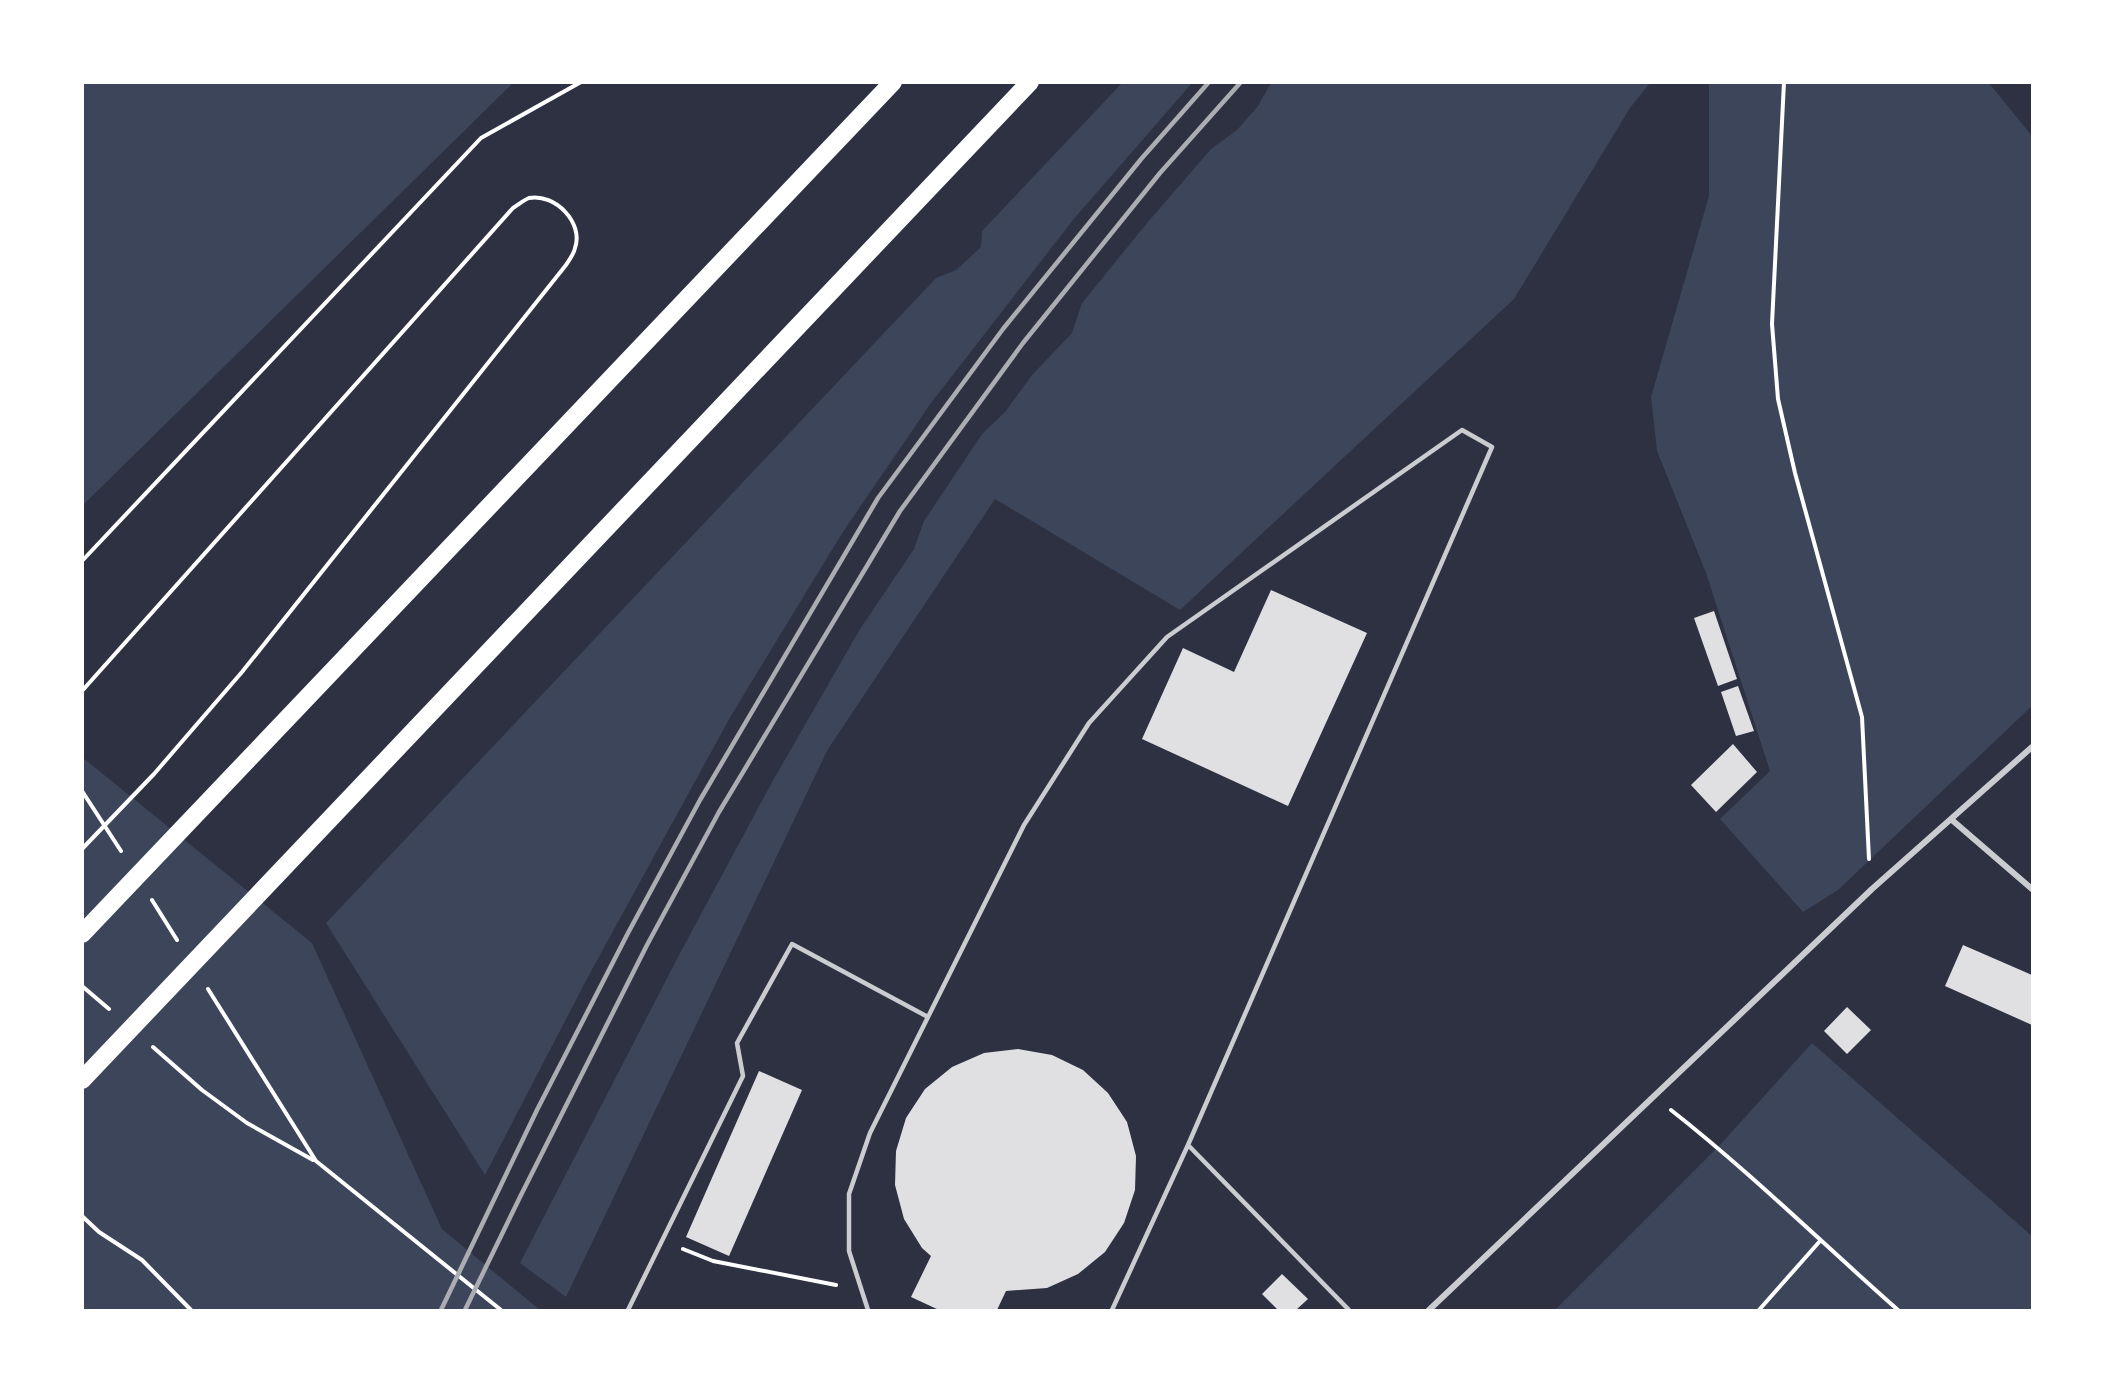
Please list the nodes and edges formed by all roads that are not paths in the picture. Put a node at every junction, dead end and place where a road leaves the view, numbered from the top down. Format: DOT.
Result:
graph roads {
  1 [pos="893,82"];
  2 [pos="1030,82"];
  3 [pos="2032,747"];
  4 [pos="1952,820"];
  5 [pos="2032,889"];
  6 [pos="82,934"];
  7 [pos="928,1017"];
  8 [pos="82,1080"];
  9 [pos="1188,1145"];
  10 [pos="628,1311"];
  11 [pos="868,1311"];
  12 [pos="1112,1311"];
  13 [pos="1349,1311"];
  14 [pos="1429,1311"];
  1 -- 6 [label="highway"];
  2 -- 8 [label="highway"];
  3 -- 4 [label="street"];
  4 -- 5 [label="street"];
  4 -- 14 [label="street"];
  7 -- 9 [label="lane"];
  7 -- 10 [label="lane"];
  7 -- 11 [label="lane"];
  9 -- 12 [label="lane"];
  9 -- 13 [label="lane"];
}
